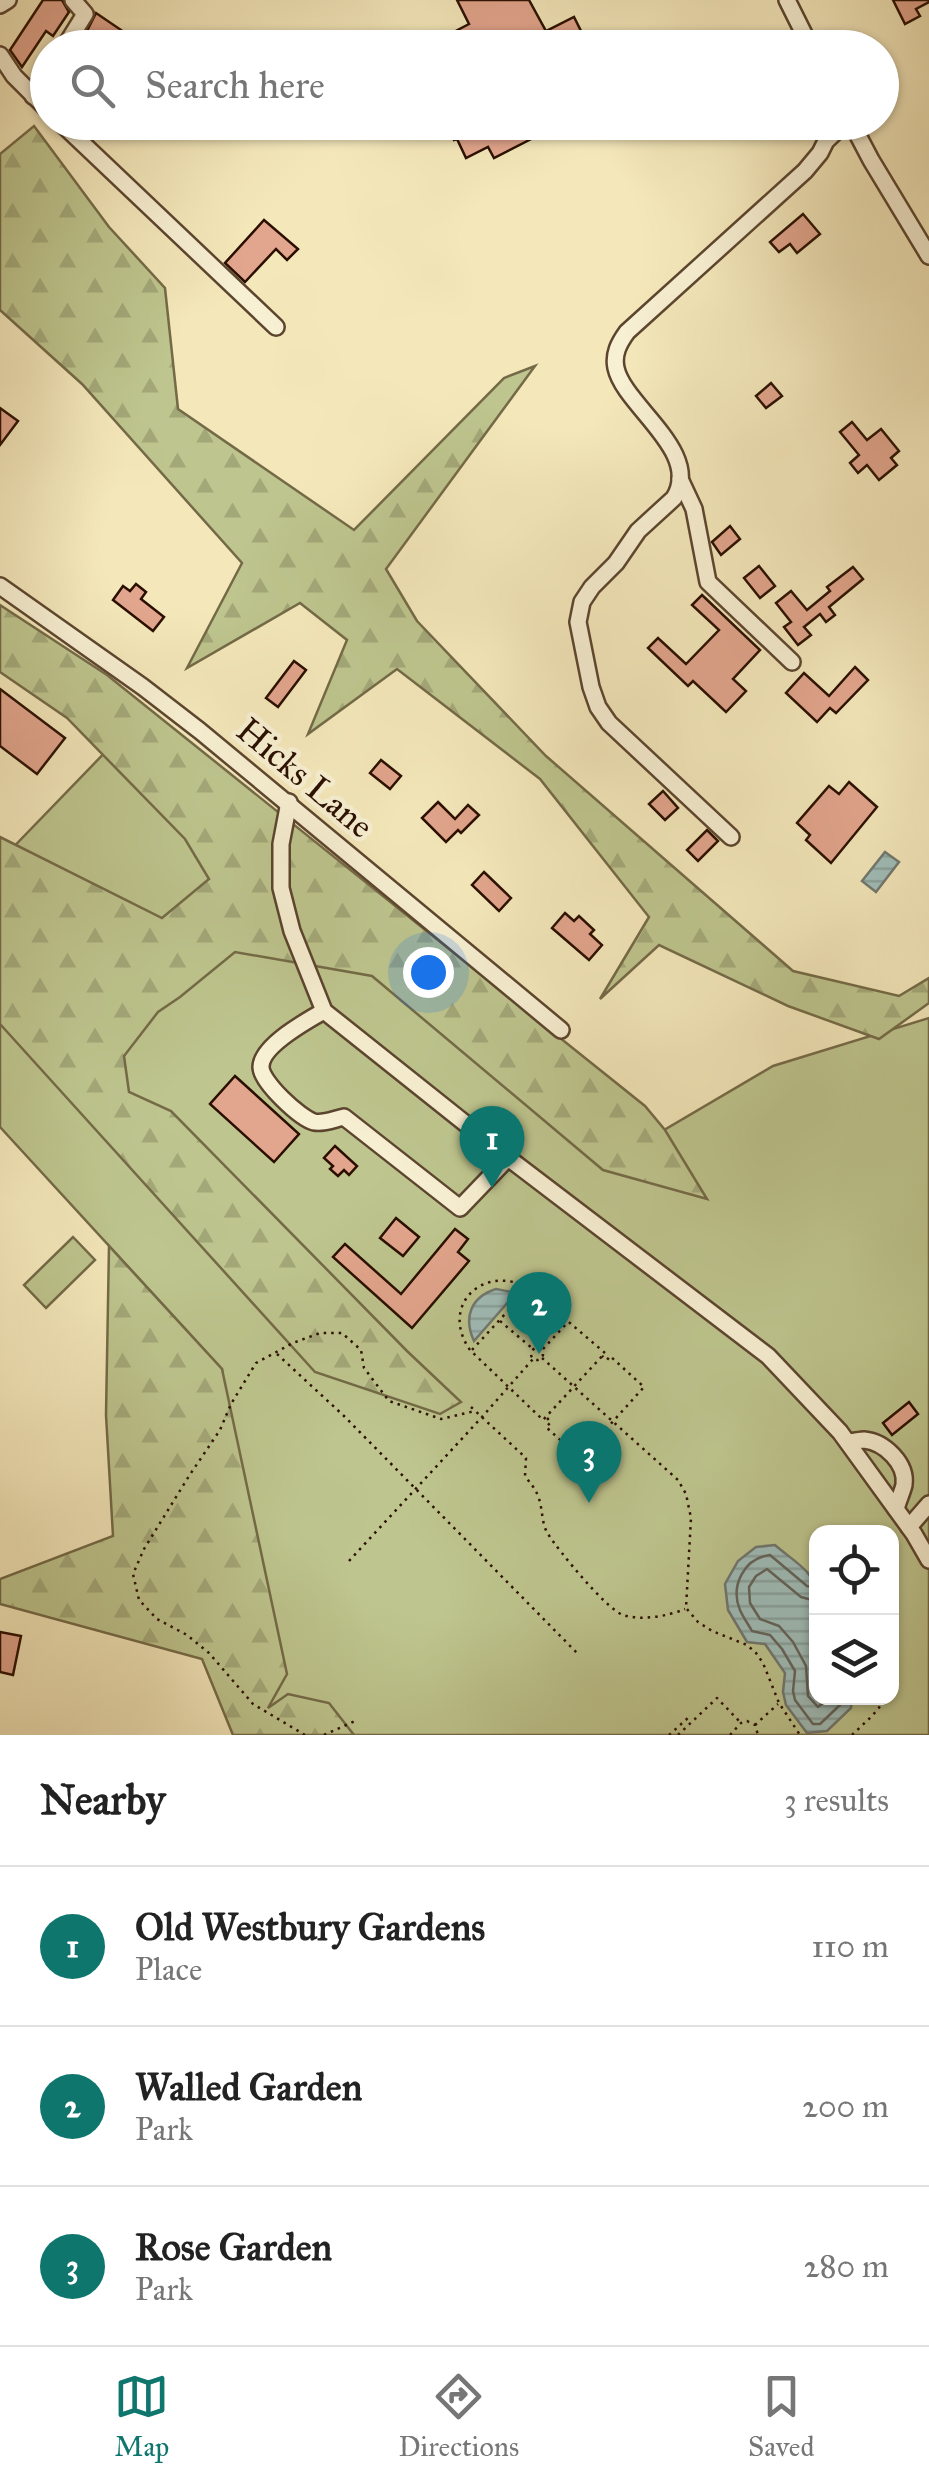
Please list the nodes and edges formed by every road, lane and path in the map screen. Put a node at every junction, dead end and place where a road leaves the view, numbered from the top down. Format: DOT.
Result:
graph roads {
  1 [pos="8,0"];
  2 [pos="73,0"];
  3 [pos="787,0"];
  4 [pos="0,4"];
  5 [pos="75,30"];
  6 [pos="802,30"];
  7 [pos="0,55"];
  8 [pos="30,93"];
  9 [pos="79,140"];
  10 [pos="827,140"];
  11 [pos="859,140"];
  12 [pos="929,256"];
  13 [pos="276,327"];
  14 [pos="680,479"];
  15 [pos="0,586"];
  16 [pos="792,662"];
  17 [pos="289,802"];
  18 [pos="731,836"];
  19 [pos="324,1012"];
  20 [pos="561,1030"];
  21 [pos="508,1158"];
  22 [pos="529,1288"];
  23 [pos="500,1320"];
  24 [pos="569,1321"];
  25 [pos="533,1350"];
  26 [pos="542,1350"];
  27 [pos="276,1352"];
  28 [pos="471,1352"];
  29 [pos="602,1356"];
  30 [pos="542,1358"];
  31 [pos="533,1359"];
  32 [pos="574,1386"];
  33 [pos="508,1387"];
  34 [pos="546,1417"];
  35 [pos="482,1418"];
  36 [pos="613,1422"];
  37 [pos="848,1442"];
  38 [pos="417,1489"];
  39 [pos="929,1504"];
  40 [pos="896,1508"];
  41 [pos="909,1527"];
  42 [pos="929,1560"];
  43 [pos="349,1561"];
  44 [pos="686,1608"];
  45 [pos="577,1653"];
  46 [pos="779,1703"];
  47 [pos="881,1705"];
  48 [pos="688,1717"];
  49 [pos="355,1721"];
  50 [pos="741,1724"];
  51 [pos="755,1725"];
  52 [pos="305,1735"];
  53 [pos="324,1735"];
  54 [pos="669,1735"];
  55 [pos="678,1735"];
  56 [pos="730,1735"];
  57 [pos="758,1735"];
  58 [pos="800,1735"];
  59 [pos="852,1735"];
  1 -- 4 [label="street"];
  2 -- 5 [label="street"];
  3 -- 6 [label="street"];
  7 -- 8 [label="street"];
  9 -- 13 [label="street"];
  10 -- 14 [label="street"];
  11 -- 12 [label="street"];
  14 -- 16 [label="street"];
  14 -- 18 [label="street"];
  15 -- 17 [label="street, Hicks Lane"];
  17 -- 19 [label="street"];
  17 -- 20 [label="street, Hicks Lane"];
  19 -- 21 [label="street"];
  19 -- 21 [label="street"];
  21 -- 37 [label="street"];
  22 -- 23 [label="path"];
  22 -- 24 [label="path"];
  22 -- 28 [label="path"];
  23 -- 25 [label="path"];
  23 -- 28 [label="path"];
  24 -- 26 [label="path"];
  24 -- 29 [label="path"];
  25 -- 26 [label="path"];
  25 -- 31 [label="path"];
  26 -- 30 [label="path"];
  27 -- 35 [label="path"];
  27 -- 38 [label="path"];
  27 -- 52 [label="path"];
  28 -- 33 [label="path"];
  29 -- 32 [label="path"];
  29 -- 36 [label="path"];
  30 -- 31 [label="path"];
  30 -- 32 [label="path"];
  31 -- 33 [label="path"];
  32 -- 34 [label="path"];
  32 -- 36 [label="path"];
  33 -- 34 [label="path"];
  33 -- 35 [label="path"];
  34 -- 36 [label="path"];
  35 -- 38 [label="path"];
  35 -- 44 [label="path"];
  36 -- 44 [label="path"];
  37 -- 40 [label="street"];
  37 -- 40 [label="street"];
  38 -- 43 [label="path"];
  38 -- 45 [label="path"];
  39 -- 41 [label="street"];
  40 -- 41 [label="street"];
  41 -- 42 [label="street"];
  44 -- 46 [label="path"];
  46 -- 51 [label="path"];
  46 -- 58 [label="path"];
  47 -- 59 [label="path"];
  48 -- 54 [label="path"];
  49 -- 53 [label="path"];
  50 -- 51 [label="path"];
  50 -- 55 [label="path"];
  50 -- 56 [label="path"];
  51 -- 57 [label="path"];
}
